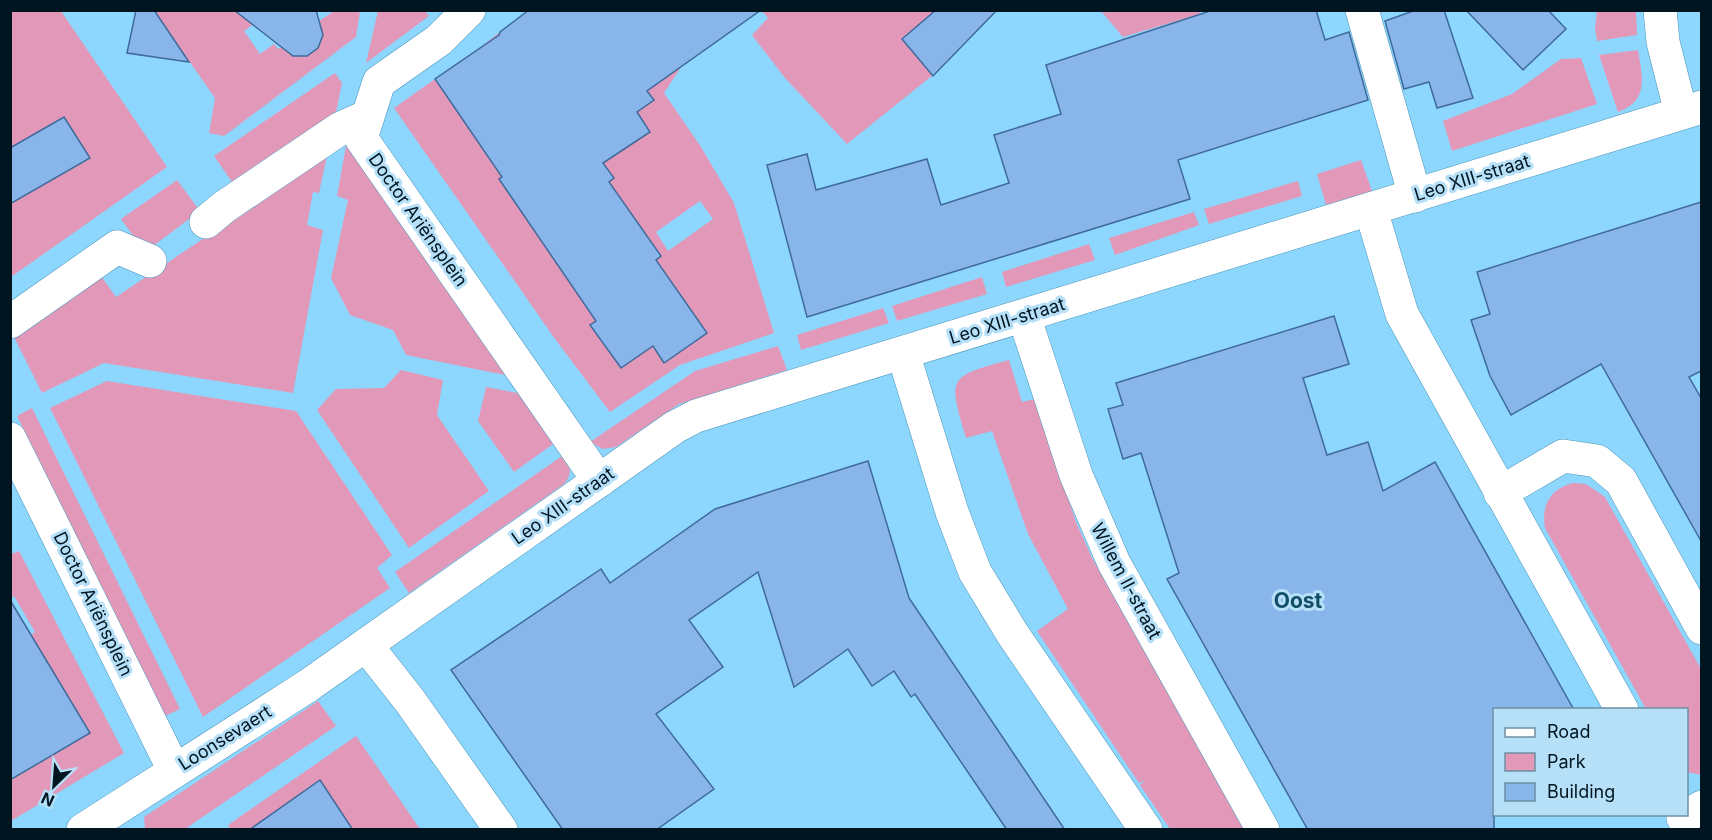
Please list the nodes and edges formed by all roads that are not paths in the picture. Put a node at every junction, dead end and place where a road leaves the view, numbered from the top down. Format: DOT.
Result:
graph roads {
  1 [pos="1362,10"];
  2 [pos="1660,10"];
  3 [pos="464,12"];
  4 [pos="1691,110"];
  5 [pos="368,116"];
  6 [pos="1415,196"];
  7 [pos="1371,210"];
  8 [pos="206,222"];
  9 [pos="150,261"];
  10 [pos="1024,316"];
  11 [pos="10,322"];
  12 [pos="903,353"];
  13 [pos="10,439"];
  14 [pos="599,481"];
  15 [pos="1500,493"];
  16 [pos="1701,628"];
  17 [pos="366,645"];
  18 [pos="1621,708"];
  19 [pos="174,770"];
  20 [pos="83,830"];
  21 [pos="501,830"];
  22 [pos="1146,830"];
  23 [pos="1263,830"];
  1 -- 6 [label="street"];
  2 -- 4 [label="street"];
  3 -- 5 [label="street"];
  4 -- 6 [label="street, Leo XIII-straat"];
  5 -- 8 [label="street"];
  5 -- 14 [label="street, Doctor Ariënsplein"];
  6 -- 7 [label="street, Leo XIII-straat"];
  7 -- 10 [label="street, Leo XIII-straat"];
  7 -- 15 [label="street"];
  9 -- 11 [label="street"];
  10 -- 12 [label="street, Leo XIII-straat"];
  10 -- 23 [label="street, Willem II-straat"];
  12 -- 14 [label="street, Leo XIII-straat"];
  12 -- 22 [label="street"];
  13 -- 19 [label="street, Doctor Ariënsplein"];
  14 -- 17 [label="street, Leo XIII-straat"];
  15 -- 16 [label="street"];
  15 -- 18 [label="street"];
  17 -- 19 [label="street, Loonsevaert"];
  17 -- 21 [label="street"];
  19 -- 20 [label="street, Loonsevaert"];
}
